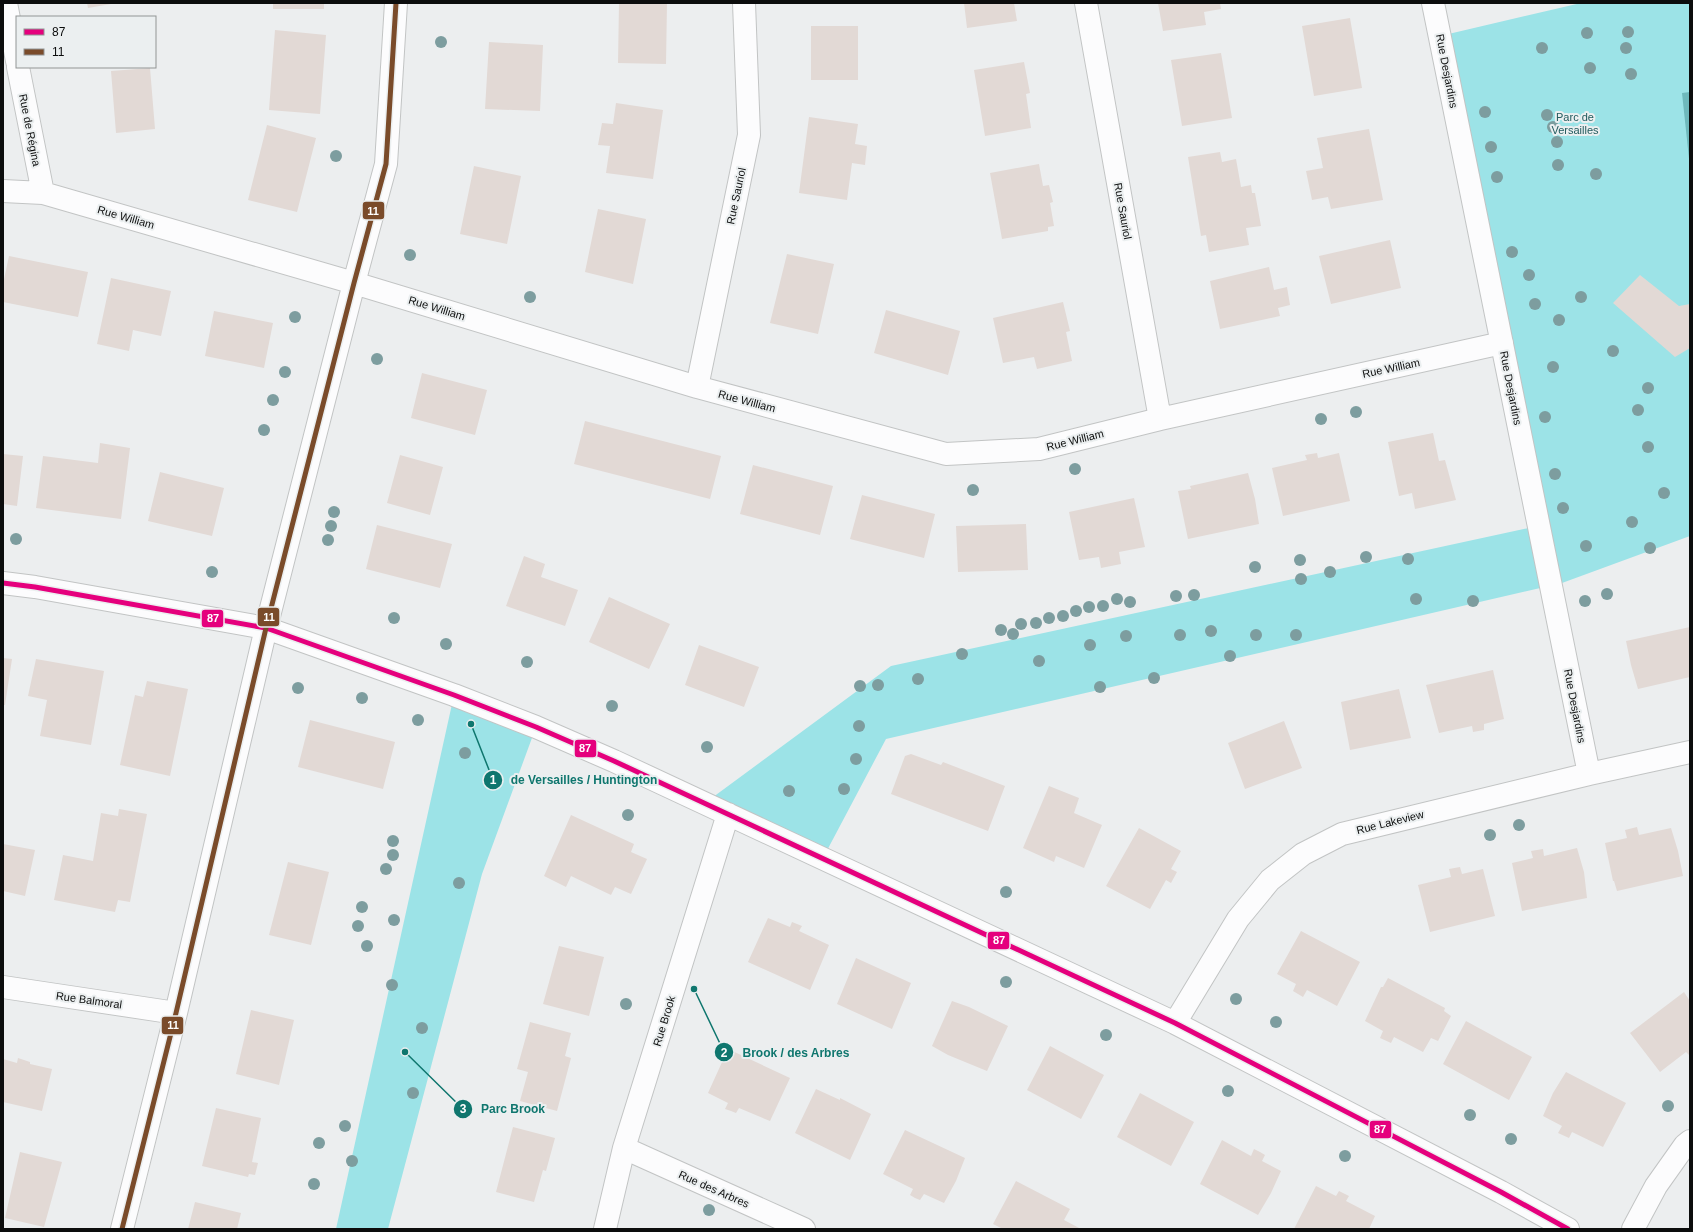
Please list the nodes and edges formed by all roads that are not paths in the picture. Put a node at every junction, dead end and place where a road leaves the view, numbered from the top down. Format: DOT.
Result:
graph roads {
  1 [pos="6,3"];
  2 [pos="396,3"];
  3 [pos="744,3"];
  4 [pos="1086,3"];
  5 [pos="1433,3"];
  6 [pos="16,56"];
  7 [pos="18,68"];
  8 [pos="3,191"];
  9 [pos="43,193"];
  10 [pos="354,283"];
  11 [pos="1502,343"];
  12 [pos="697,387"];
  13 [pos="1160,419"];
  14 [pos="3,583"];
  15 [pos="266,628"];
  16 [pos="1690,752"];
  17 [pos="1589,774"];
  18 [pos="728,814"];
  19 [pos="3,987"];
  20 [pos="176,1013"];
  21 [pos="1175,1023"];
  22 [pos="1690,1141"];
  23 [pos="624,1148"];
  24 [pos="122,1229"];
  25 [pos="605,1229"];
  26 [pos="804,1229"];
  27 [pos="1568,1229"];
  28 [pos="1633,1229"];
  1 -- 6 [label="street"];
  2 -- 10 [label="street"];
  3 -- 12 [label="street, Rue Sauriol"];
  4 -- 13 [label="street, Rue Sauriol"];
  5 -- 11 [label="street, Rue Desjardins"];
  7 -- 9 [label="street, Rue de Régina"];
  8 -- 9 [label="street, Rue William"];
  9 -- 10 [label="street, Rue William"];
  10 -- 12 [label="street, Rue William"];
  10 -- 15 [label="street"];
  11 -- 13 [label="street, Rue William"];
  11 -- 17 [label="street, Rue Desjardins"];
  12 -- 13 [label="street, Rue William"];
  14 -- 15 [label="street"];
  15 -- 18 [label="street"];
  15 -- 20 [label="street"];
  16 -- 17 [label="street, Rue Lakeview"];
  17 -- 21 [label="street, Rue Lakeview"];
  18 -- 21 [label="street"];
  18 -- 23 [label="street, Rue Brook"];
  19 -- 20 [label="street, Rue Balmoral"];
  20 -- 24 [label="street"];
  21 -- 27 [label="street"];
  22 -- 28 [label="street"];
  23 -- 25 [label="street, Rue Brook"];
  23 -- 26 [label="street, Rue des Arbres"];
}
